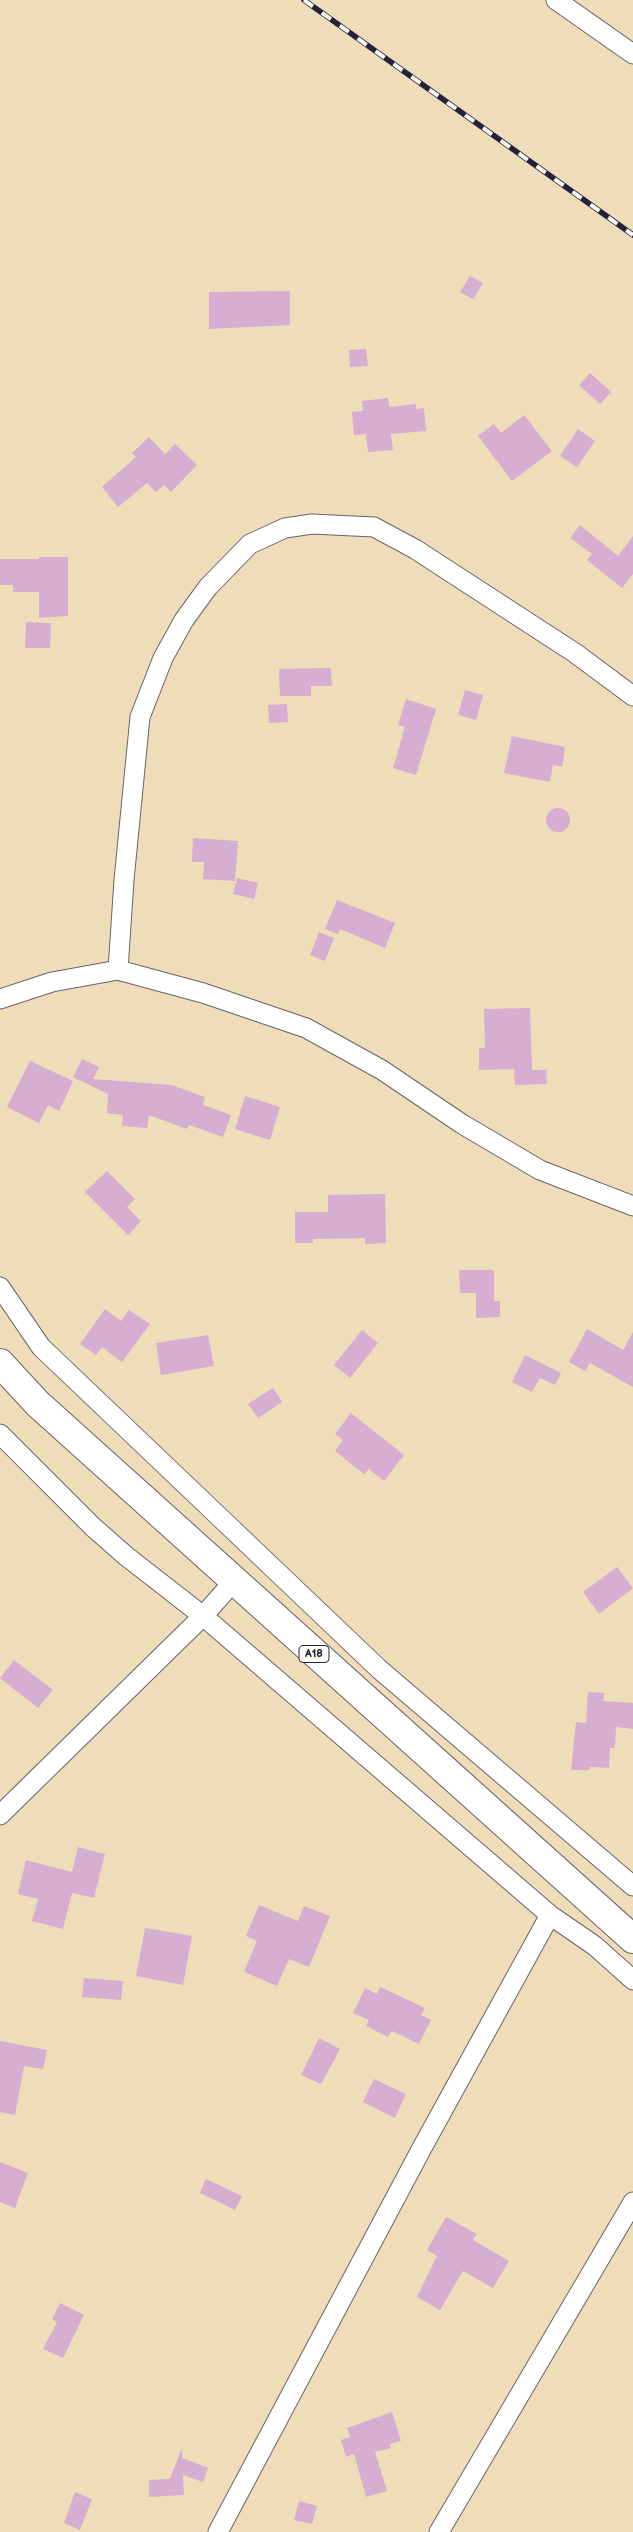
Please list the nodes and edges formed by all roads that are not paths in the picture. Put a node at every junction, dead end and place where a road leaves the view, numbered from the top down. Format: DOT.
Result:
graph roads {
  1 [pos="556,0"];
  2 [pos="633,54"];
  3 [pos="633,696"];
  4 [pos="118,970"];
  5 [pos="0,999"];
  6 [pos="633,1206"];
  7 [pos="0,1286"];
  8 [pos="0,1363"];
  9 [pos="0,1434"];
  10 [pos="234,1581"];
  11 [pos="203,1616"];
  12 [pos="0,1815"];
  13 [pos="633,1886"];
  14 [pos="550,1915"];
  15 [pos="633,1940"];
  16 [pos="633,1980"];
  17 [pos="633,2202"];
  18 [pos="218,2532"];
  19 [pos="440,2532"];
  1 -- 2 [label="street"];
  3 -- 4 [label="street"];
  4 -- 5 [label="street"];
  4 -- 6 [label="street"];
  7 -- 13 [label="street"];
  8 -- 10 [label="highway, A18"];
  9 -- 11 [label="street"];
  10 -- 11 [label="street"];
  10 -- 15 [label="highway, A18"];
  11 -- 12 [label="street"];
  11 -- 14 [label="street"];
  14 -- 16 [label="street"];
  14 -- 18 [label="street"];
  17 -- 19 [label="street"];
}
